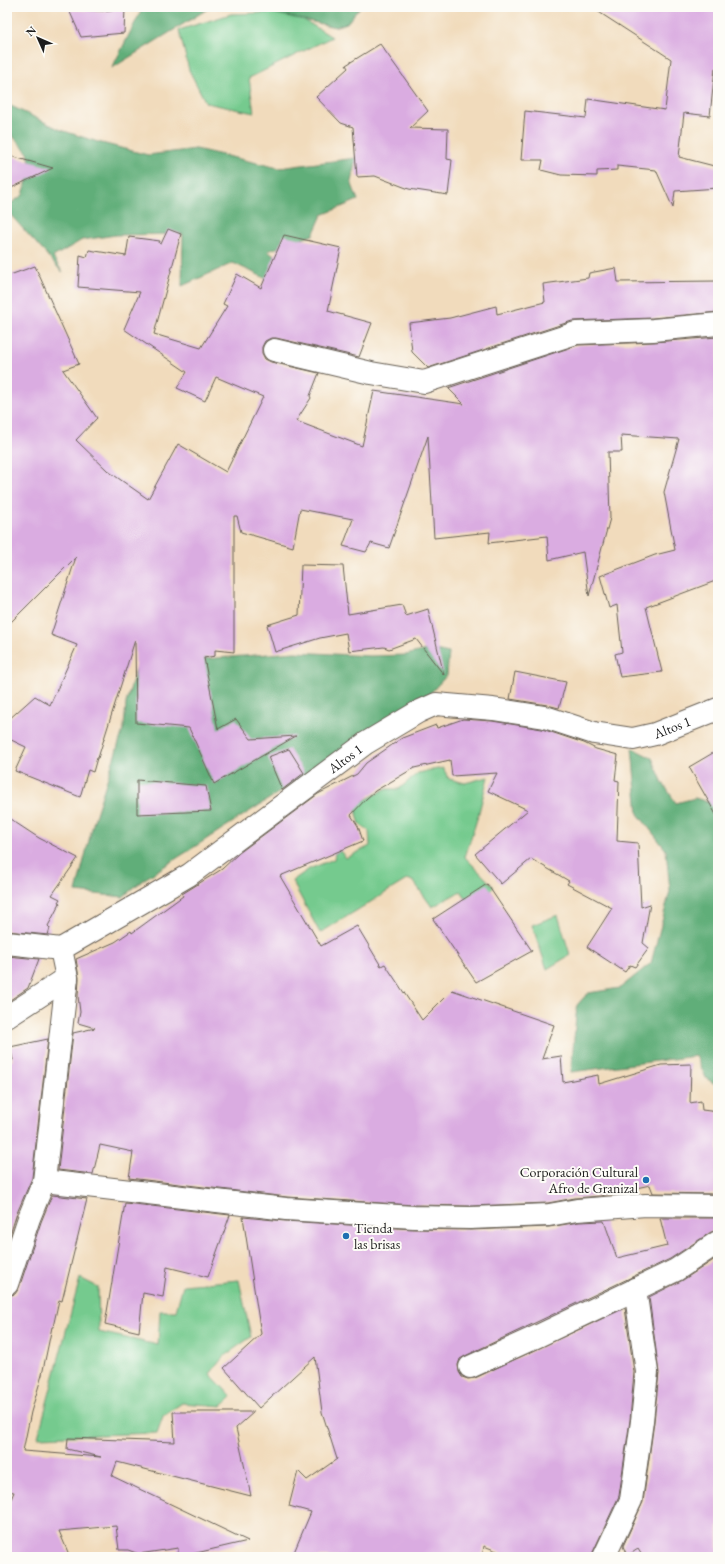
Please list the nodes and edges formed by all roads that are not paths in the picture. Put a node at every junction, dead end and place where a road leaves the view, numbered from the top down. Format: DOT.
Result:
graph roads {
  1 [pos="718,324"];
  2 [pos="274,350"];
  3 [pos="718,709"];
  4 [pos="7,943"];
  5 [pos="61,949"];
  6 [pos="67,978"];
  7 [pos="7,1018"];
  8 [pos="44,1181"];
  9 [pos="718,1206"];
  10 [pos="718,1242"];
  11 [pos="7,1284"];
  12 [pos="635,1289"];
  13 [pos="470,1367"];
  14 [pos="604,1557"];
  1 -- 2 [label="street"];
  3 -- 5 [label="street, Altos 1"];
  4 -- 5 [label="street"];
  5 -- 6 [label="street"];
  6 -- 7 [label="street"];
  6 -- 8 [label="street"];
  8 -- 9 [label="street"];
  8 -- 11 [label="street"];
  10 -- 12 [label="street"];
  12 -- 13 [label="street"];
  12 -- 14 [label="street"];
}
